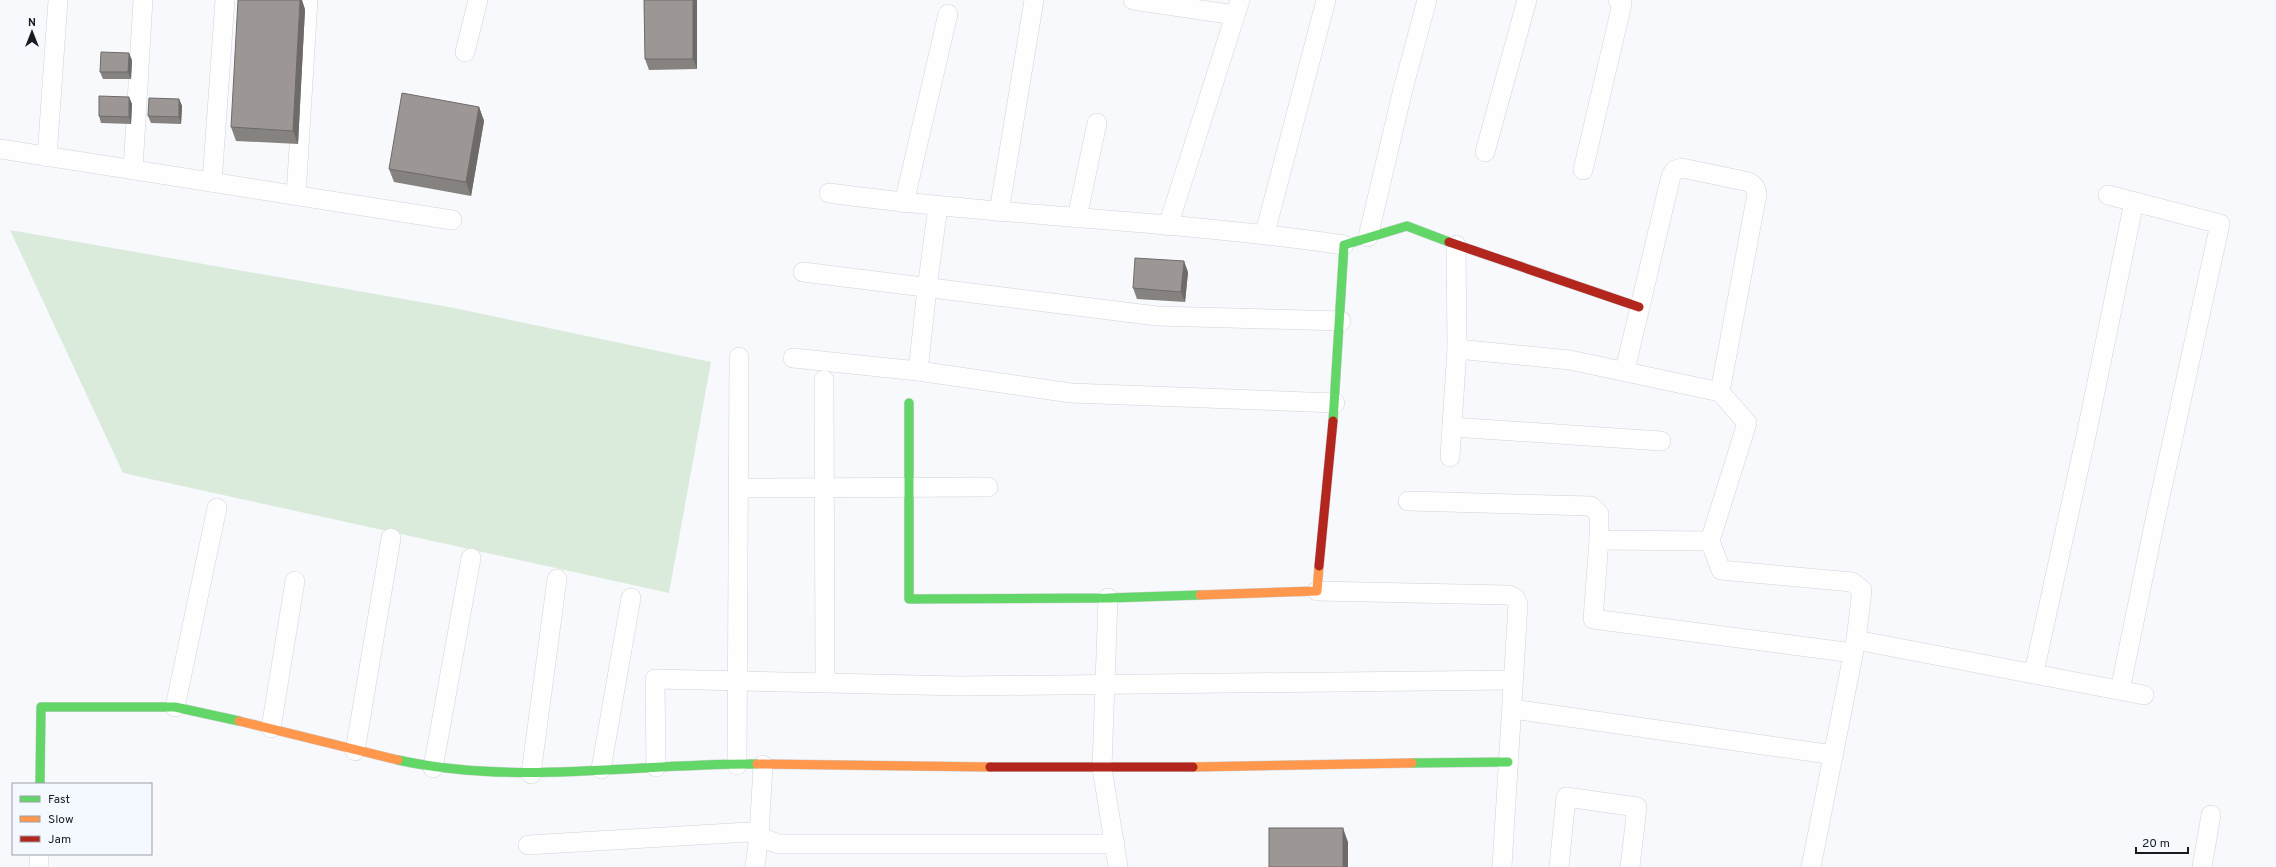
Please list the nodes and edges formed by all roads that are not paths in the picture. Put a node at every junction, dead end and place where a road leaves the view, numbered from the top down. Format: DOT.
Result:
graph roads {
  1 [pos="58,0"];
  2 [pos="144,0"];
  3 [pos="225,0"];
  4 [pos="308,0"];
  5 [pos="478,0"];
  6 [pos="1034,0"];
  7 [pos="1133,0"];
  8 [pos="1326,0"];
  9 [pos="1427,0"];
  10 [pos="1526,0"];
  11 [pos="1618,0"];
  12 [pos="1237,8"];
  13 [pos="948,14"];
  14 [pos="465,52"];
  15 [pos="1097,122"];
  16 [pos="0,149"];
  17 [pos="1484,152"];
  18 [pos="47,157"];
  19 [pos="133,170"];
  20 [pos="1583,170"];
  21 [pos="212,182"];
  22 [pos="829,193"];
  23 [pos="2108,195"];
  24 [pos="296,196"];
  25 [pos="2134,202"];
  26 [pos="904,203"];
  27 [pos="938,206"];
  28 [pos="1000,212"];
  29 [pos="1077,218"];
  30 [pos="452,220"];
  31 [pos="1168,226"];
  32 [pos="1265,233"];
  33 [pos="1368,237"];
  34 [pos="1344,245"];
  35 [pos="1456,245"];
  36 [pos="803,272"];
  37 [pos="926,288"];
  38 [pos="1639,307"];
  39 [pos="1341,321"];
  40 [pos="1457,349"];
  41 [pos="739,357"];
  42 [pos="793,358"];
  43 [pos="1625,370"];
  44 [pos="918,371"];
  45 [pos="824,380"];
  46 [pos="1720,392"];
  47 [pos="909,403"];
  48 [pos="1335,403"];
  49 [pos="1452,428"];
  50 [pos="1661,441"];
  51 [pos="1450,457"];
  52 [pos="909,487"];
  53 [pos="988,487"];
  54 [pos="738,488"];
  55 [pos="824,488"];
  56 [pos="1408,501"];
  57 [pos="217,508"];
  58 [pos="391,538"];
  59 [pos="1599,540"];
  60 [pos="1710,541"];
  61 [pos="471,558"];
  62 [pos="557,579"];
  63 [pos="295,581"];
  64 [pos="1317,592"];
  65 [pos="631,598"];
  66 [pos="1108,598"];
  67 [pos="1855,646"];
  68 [pos="2034,672"];
  69 [pos="738,680"];
  70 [pos="1513,680"];
  71 [pos="825,682"];
  72 [pos="1103,684"];
  73 [pos="2120,690"];
  74 [pos="2144,695"];
  75 [pos="175,707"];
  76 [pos="1512,710"];
  77 [pos="271,728"];
  78 [pos="355,751"];
  79 [pos="1834,755"];
  80 [pos="1508,762"];
  81 [pos="737,765"];
  82 [pos="763,765"];
  83 [pos="656,767"];
  84 [pos="433,768"];
  85 [pos="1102,768"];
  86 [pos="600,769"];
  87 [pos="531,774"];
  88 [pos="40,783"];
  89 [pos="2211,816"];
  90 [pos="759,836"];
  91 [pos="1115,844"];
  92 [pos="528,845"];
  93 [pos="39,855"];
  94 [pos="39,867"];
  95 [pos="755,867"];
  96 [pos="1118,867"];
  97 [pos="1502,867"];
  98 [pos="1558,867"];
  99 [pos="1630,867"];
  100 [pos="1811,867"];
  101 [pos="2202,867"];
  1 -- 18 [label="street"];
  2 -- 19 [label="street"];
  3 -- 21 [label="street"];
  4 -- 24 [label="street"];
  5 -- 14 [label="street"];
  6 -- 28 [label="street"];
  7 -- 12 [label="street"];
  8 -- 32 [label="street"];
  9 -- 33 [label="street"];
  10 -- 17 [label="street"];
  11 -- 20 [label="street"];
  12 -- 31 [label="street"];
  13 -- 26 [label="street"];
  15 -- 29 [label="street"];
  16 -- 18 [label="street"];
  18 -- 19 [label="street"];
  19 -- 21 [label="street"];
  21 -- 24 [label="street"];
  22 -- 26 [label="street"];
  23 -- 25 [label="street"];
  24 -- 30 [label="street"];
  25 -- 68 [label="street"];
  25 -- 73 [label="street"];
  26 -- 27 [label="street"];
  27 -- 28 [label="street"];
  27 -- 37 [label="street"];
  28 -- 29 [label="street"];
  29 -- 31 [label="street"];
  31 -- 32 [label="street"];
  32 -- 34 [label="street"];
  33 -- 34 [label="street"];
  33 -- 35 [label="street"];
  34 -- 39 [label="street"];
  35 -- 38 [label="street"];
  35 -- 40 [label="street"];
  36 -- 37 [label="street"];
  37 -- 39 [label="street"];
  37 -- 44 [label="street"];
  38 -- 43 [label="street"];
  38 -- 46 [label="street"];
  39 -- 48 [label="street"];
  40 -- 43 [label="street"];
  40 -- 49 [label="street"];
  41 -- 54 [label="street"];
  42 -- 44 [label="street"];
  43 -- 46 [label="street"];
  44 -- 48 [label="street"];
  45 -- 55 [label="street"];
  46 -- 60 [label="street"];
  47 -- 52 [label="street"];
  48 -- 64 [label="street"];
  49 -- 50 [label="street"];
  49 -- 51 [label="street"];
  52 -- 53 [label="street"];
  52 -- 55 [label="street"];
  52 -- 66 [label="street"];
  54 -- 55 [label="street"];
  54 -- 69 [label="street"];
  55 -- 71 [label="street"];
  56 -- 59 [label="street"];
  57 -- 75 [label="street"];
  58 -- 78 [label="street"];
  59 -- 60 [label="street"];
  59 -- 67 [label="street"];
  60 -- 67 [label="street"];
  61 -- 84 [label="street"];
  62 -- 87 [label="street"];
  63 -- 77 [label="street"];
  64 -- 66 [label="street"];
  64 -- 70 [label="street"];
  65 -- 86 [label="street"];
  66 -- 72 [label="street"];
  67 -- 68 [label="street"];
  67 -- 79 [label="street"];
  68 -- 73 [label="street"];
  69 -- 71 [label="street"];
  69 -- 81 [label="street"];
  69 -- 83 [label="street"];
  70 -- 72 [label="street"];
  70 -- 76 [label="street"];
  71 -- 72 [label="street"];
  72 -- 85 [label="street"];
  73 -- 74 [label="street"];
  75 -- 77 [label="street"];
  75 -- 88 [label="street"];
  76 -- 79 [label="street"];
  76 -- 80 [label="street"];
  77 -- 78 [label="street"];
  78 -- 84 [label="street"];
  79 -- 100 [label="street"];
  80 -- 85 [label="street"];
  80 -- 97 [label="street"];
  81 -- 82 [label="street"];
  81 -- 83 [label="street"];
  82 -- 85 [label="street"];
  82 -- 90 [label="street"];
  83 -- 86 [label="street"];
  84 -- 87 [label="street"];
  85 -- 91 [label="street"];
  86 -- 87 [label="street"];
  89 -- 101 [label="street"];
  90 -- 91 [label="street"];
  90 -- 92 [label="street"];
  90 -- 95 [label="street"];
  91 -- 96 [label="street"];
  93 -- 94 [label="street"];
  98 -- 99 [label="street"];
}
